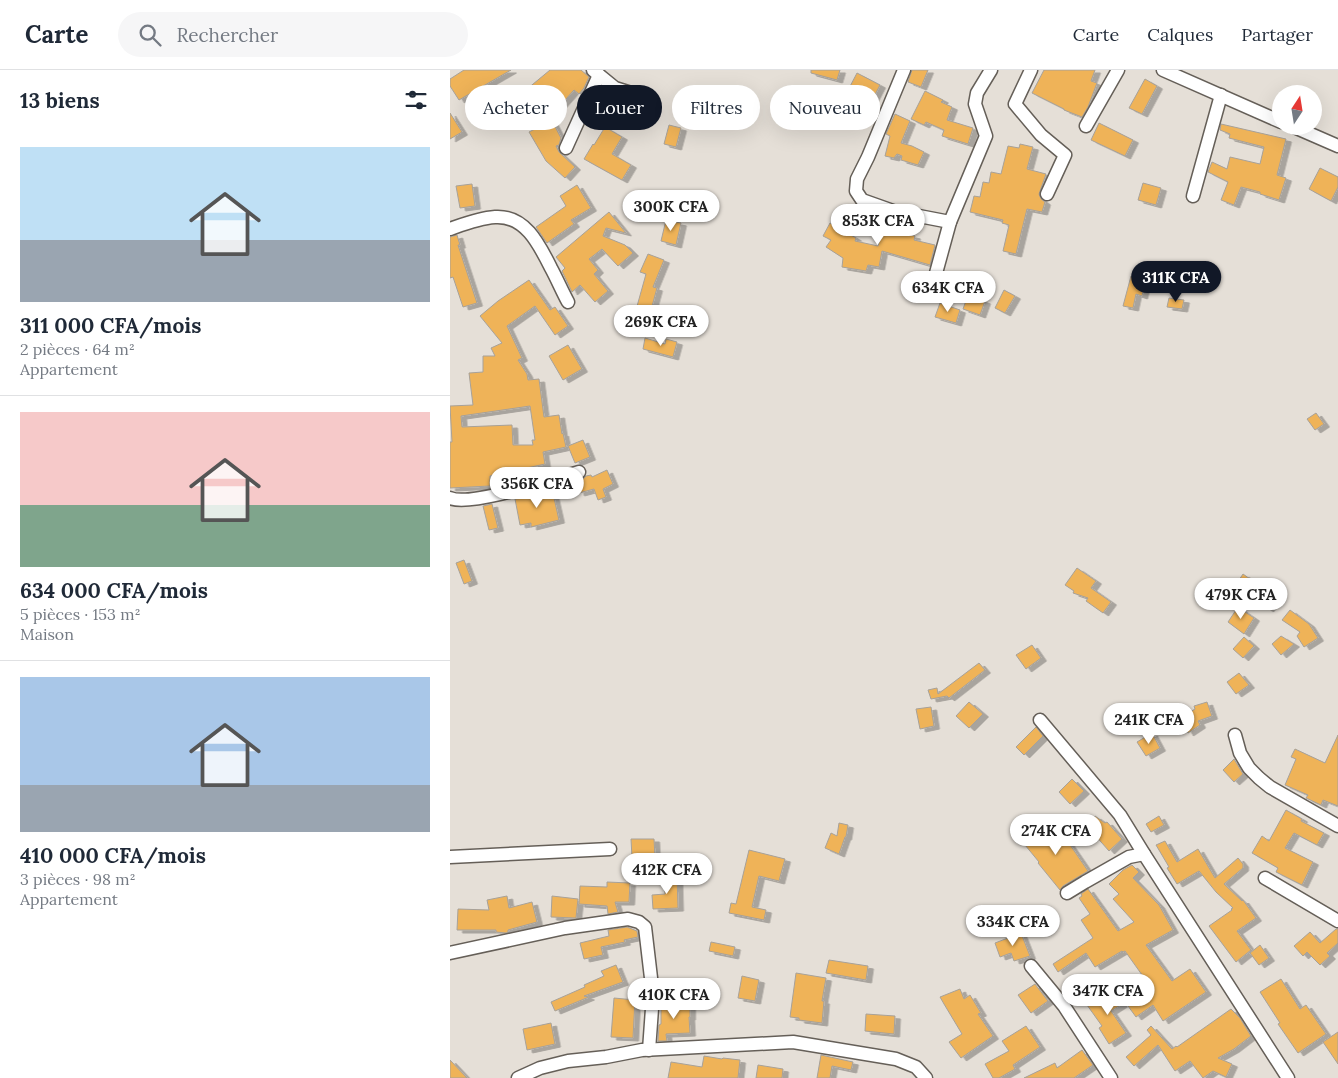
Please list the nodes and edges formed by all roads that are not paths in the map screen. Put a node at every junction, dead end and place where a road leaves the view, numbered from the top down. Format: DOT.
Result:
graph roads {
  1 [pos="904,70"];
  2 [pos="991,70"];
  3 [pos="1031,70"];
  4 [pos="1118,70"];
  5 [pos="1164,70"];
  6 [pos="596,72"];
  7 [pos="611,85"];
  8 [pos="1221,95"];
  9 [pos="1272,118"];
  10 [pos="1086,126"];
  11 [pos="1313,135"];
  12 [pos="1338,146"];
  13 [pos="566,148"];
  14 [pos="1047,194"];
  15 [pos="1193,196"];
  16 [pos="950,222"];
  17 [pos="450,229"];
  18 [pos="930,295"];
  19 [pos="568,302"];
  20 [pos="579,472"];
  21 [pos="450,498"];
  22 [pos="1040,720"];
  23 [pos="1235,735"];
  24 [pos="1338,826"];
  25 [pos="610,849"];
  26 [pos="1144,854"];
  27 [pos="450,856"];
  28 [pos="1265,878"];
  29 [pos="1067,893"];
  30 [pos="1338,922"];
  31 [pos="450,954"];
  32 [pos="1031,966"];
  33 [pos="649,1050"];
  34 [pos="518,1078"];
  35 [pos="926,1078"];
  36 [pos="1111,1078"];
  37 [pos="1288,1078"];
  1 -- 16 [label="street"];
  2 -- 16 [label="street"];
  3 -- 14 [label="street"];
  4 -- 10 [label="street"];
  5 -- 8 [label="street"];
  6 -- 7 [label="street"];
  6 -- 13 [label="street"];
  8 -- 9 [label="street"];
  8 -- 15 [label="street"];
  11 -- 12 [label="street"];
  16 -- 18 [label="street"];
  17 -- 19 [label="street"];
  20 -- 21 [label="street"];
  22 -- 26 [label="street"];
  23 -- 24 [label="street"];
  25 -- 27 [label="street"];
  26 -- 29 [label="street"];
  26 -- 37 [label="street"];
  28 -- 30 [label="street"];
  31 -- 33 [label="street"];
  32 -- 36 [label="street"];
  33 -- 34 [label="street"];
  33 -- 35 [label="street"];
}
